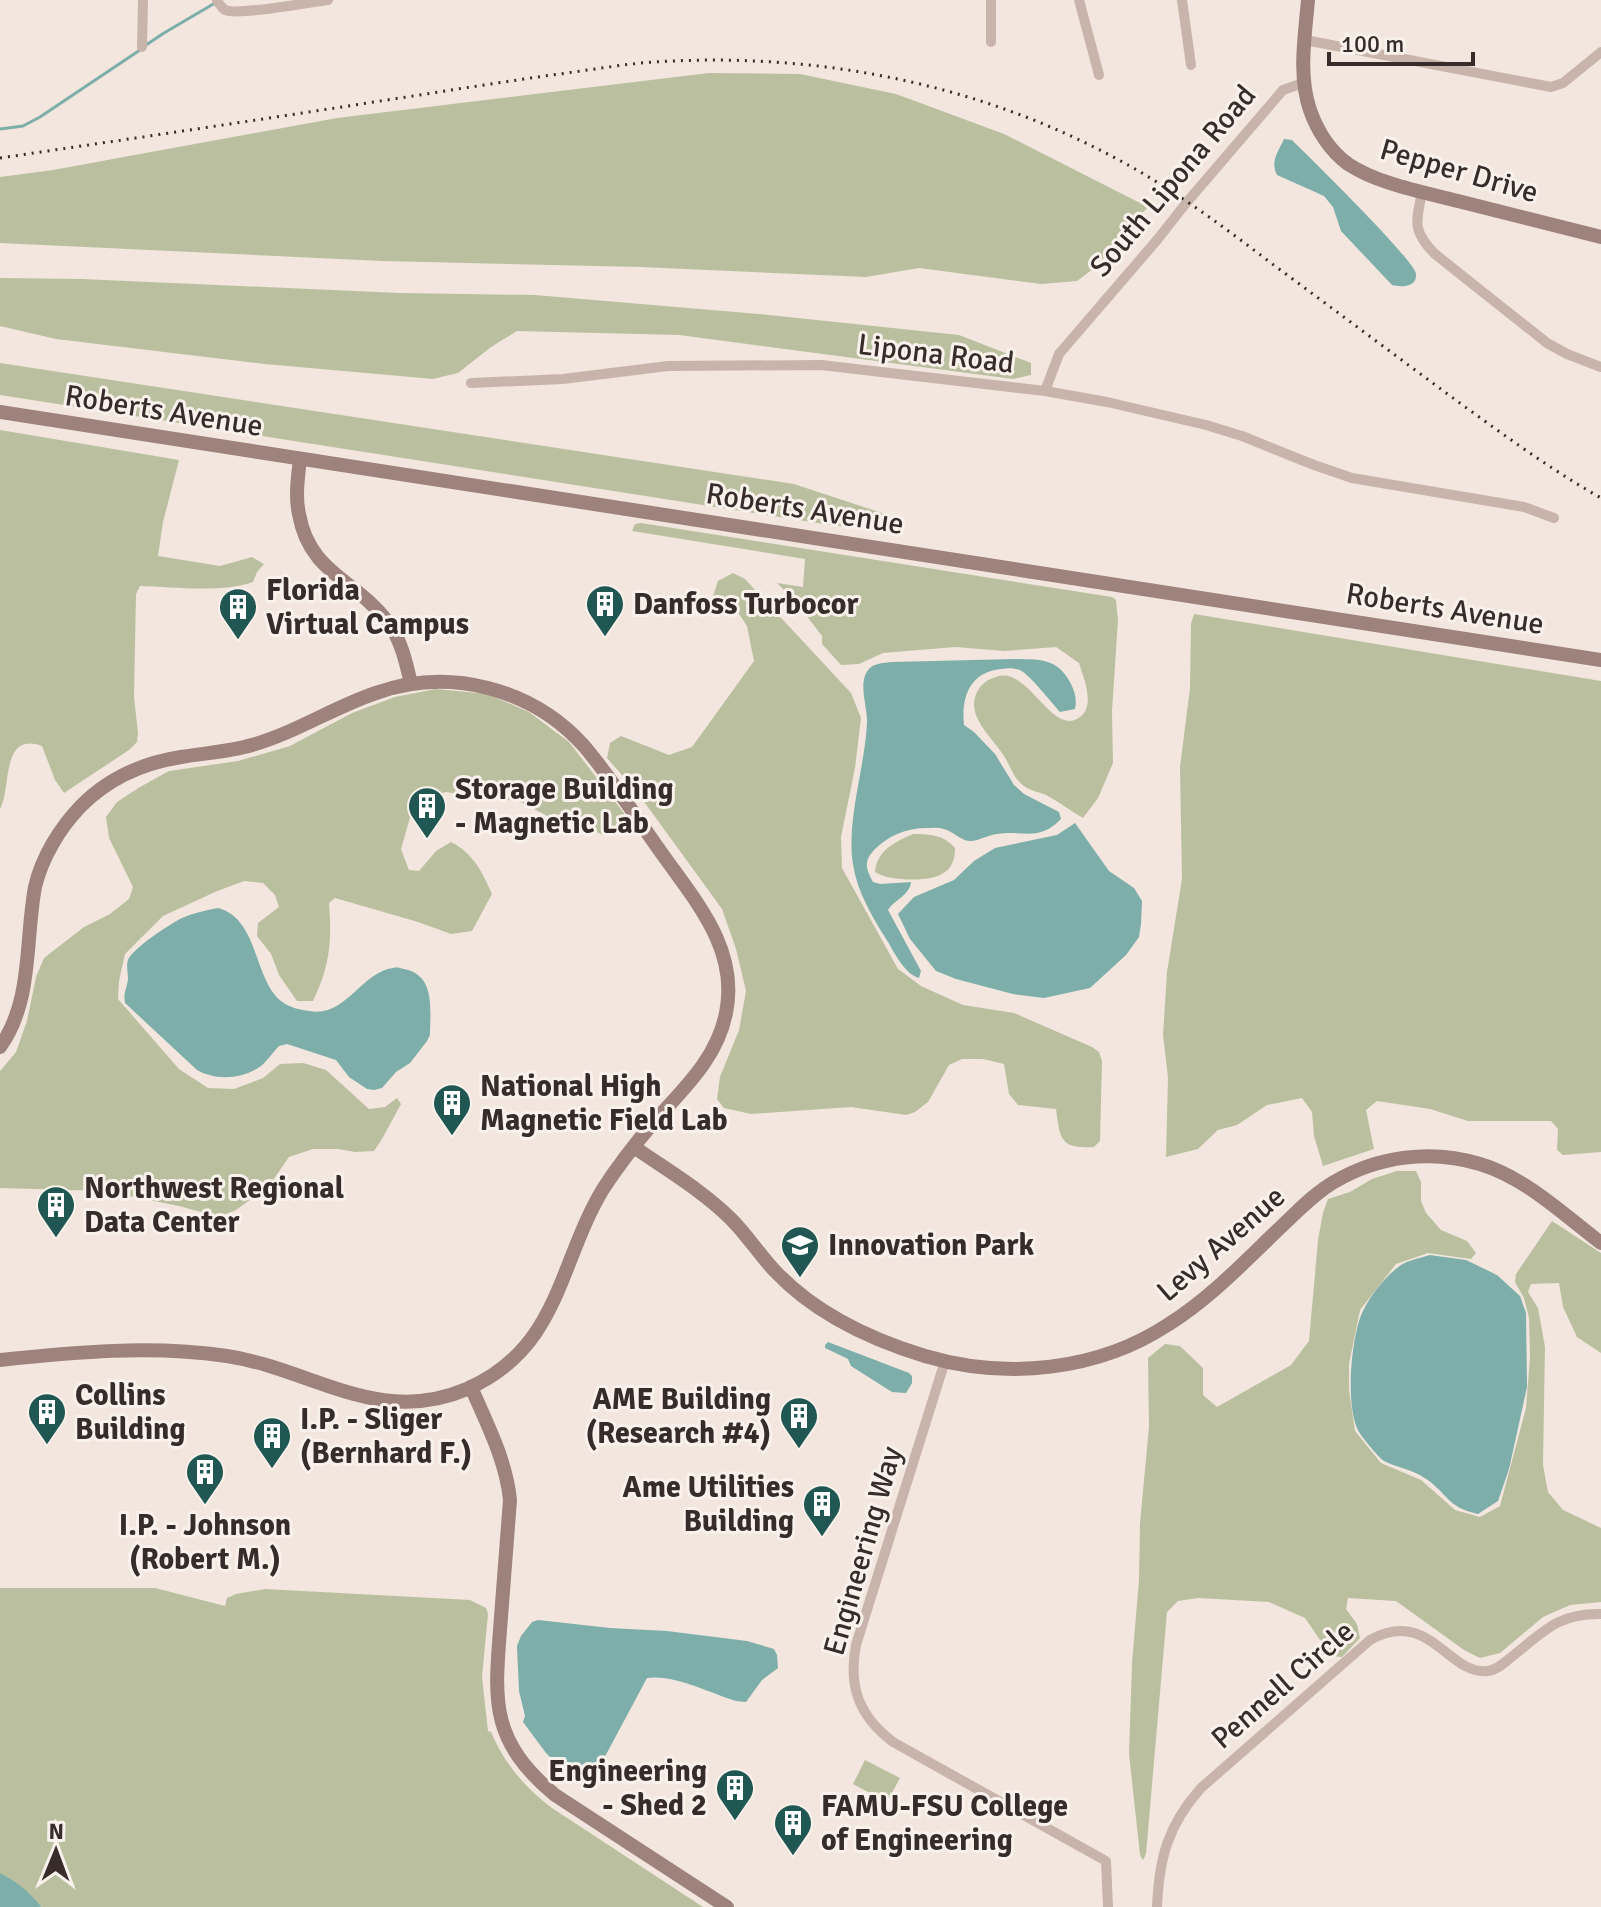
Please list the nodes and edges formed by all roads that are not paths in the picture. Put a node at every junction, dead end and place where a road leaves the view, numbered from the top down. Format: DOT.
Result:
graph roads {
  1 [pos="143,0"];
  2 [pos="328,0"];
  3 [pos="991,0"];
  4 [pos="1079,0"];
  5 [pos="1182,0"];
  6 [pos="1308,0"];
  7 [pos="220,4"];
  8 [pos="1305,40"];
  9 [pos="991,42"];
  10 [pos="142,47"];
  11 [pos="1601,52"];
  12 [pos="1191,65"];
  13 [pos="1099,75"];
  14 [pos="1303,83"];
  15 [pos="1422,192"];
  16 [pos="1601,237"];
  17 [pos="1601,367"];
  18 [pos="471,383"];
  19 [pos="1045,391"];
  20 [pos="0,412"];
  21 [pos="300,459"];
  22 [pos="1554,518"];
  23 [pos="1601,660"];
  24 [pos="411,684"];
  25 [pos="0,1047"];
  26 [pos="634,1147"];
  27 [pos="1601,1243"];
  28 [pos="0,1360"];
  29 [pos="945,1361"];
  30 [pos="471,1387"];
  31 [pos="1601,1614"];
  32 [pos="727,1907"];
  33 [pos="1108,1907"];
  34 [pos="1157,1907"];
  1 -- 10 [label="street"];
  2 -- 7 [label="street"];
  3 -- 9 [label="street"];
  4 -- 13 [label="street"];
  5 -- 12 [label="street"];
  6 -- 8 [label="street, South Lipona Road"];
  8 -- 11 [label="street"];
  8 -- 14 [label="street, South Lipona Road"];
  14 -- 15 [label="street, Pepper Drive"];
  14 -- 19 [label="street, South Lipona Road"];
  15 -- 16 [label="street, Pepper Drive"];
  15 -- 17 [label="street"];
  18 -- 19 [label="street, Lipona Road"];
  19 -- 22 [label="street, Lipona Road"];
  20 -- 21 [label="street, Roberts Avenue"];
  21 -- 23 [label="street, Roberts Avenue"];
  21 -- 24 [label="street"];
  24 -- 25 [label="street"];
  24 -- 26 [label="street"];
  26 -- 29 [label="street, Levy Avenue"];
  26 -- 30 [label="street"];
  27 -- 29 [label="street, Levy Avenue"];
  28 -- 30 [label="street"];
  29 -- 33 [label="street, Engineering Way"];
  30 -- 32 [label="street"];
  31 -- 34 [label="street, Pennell Circle"];
}
